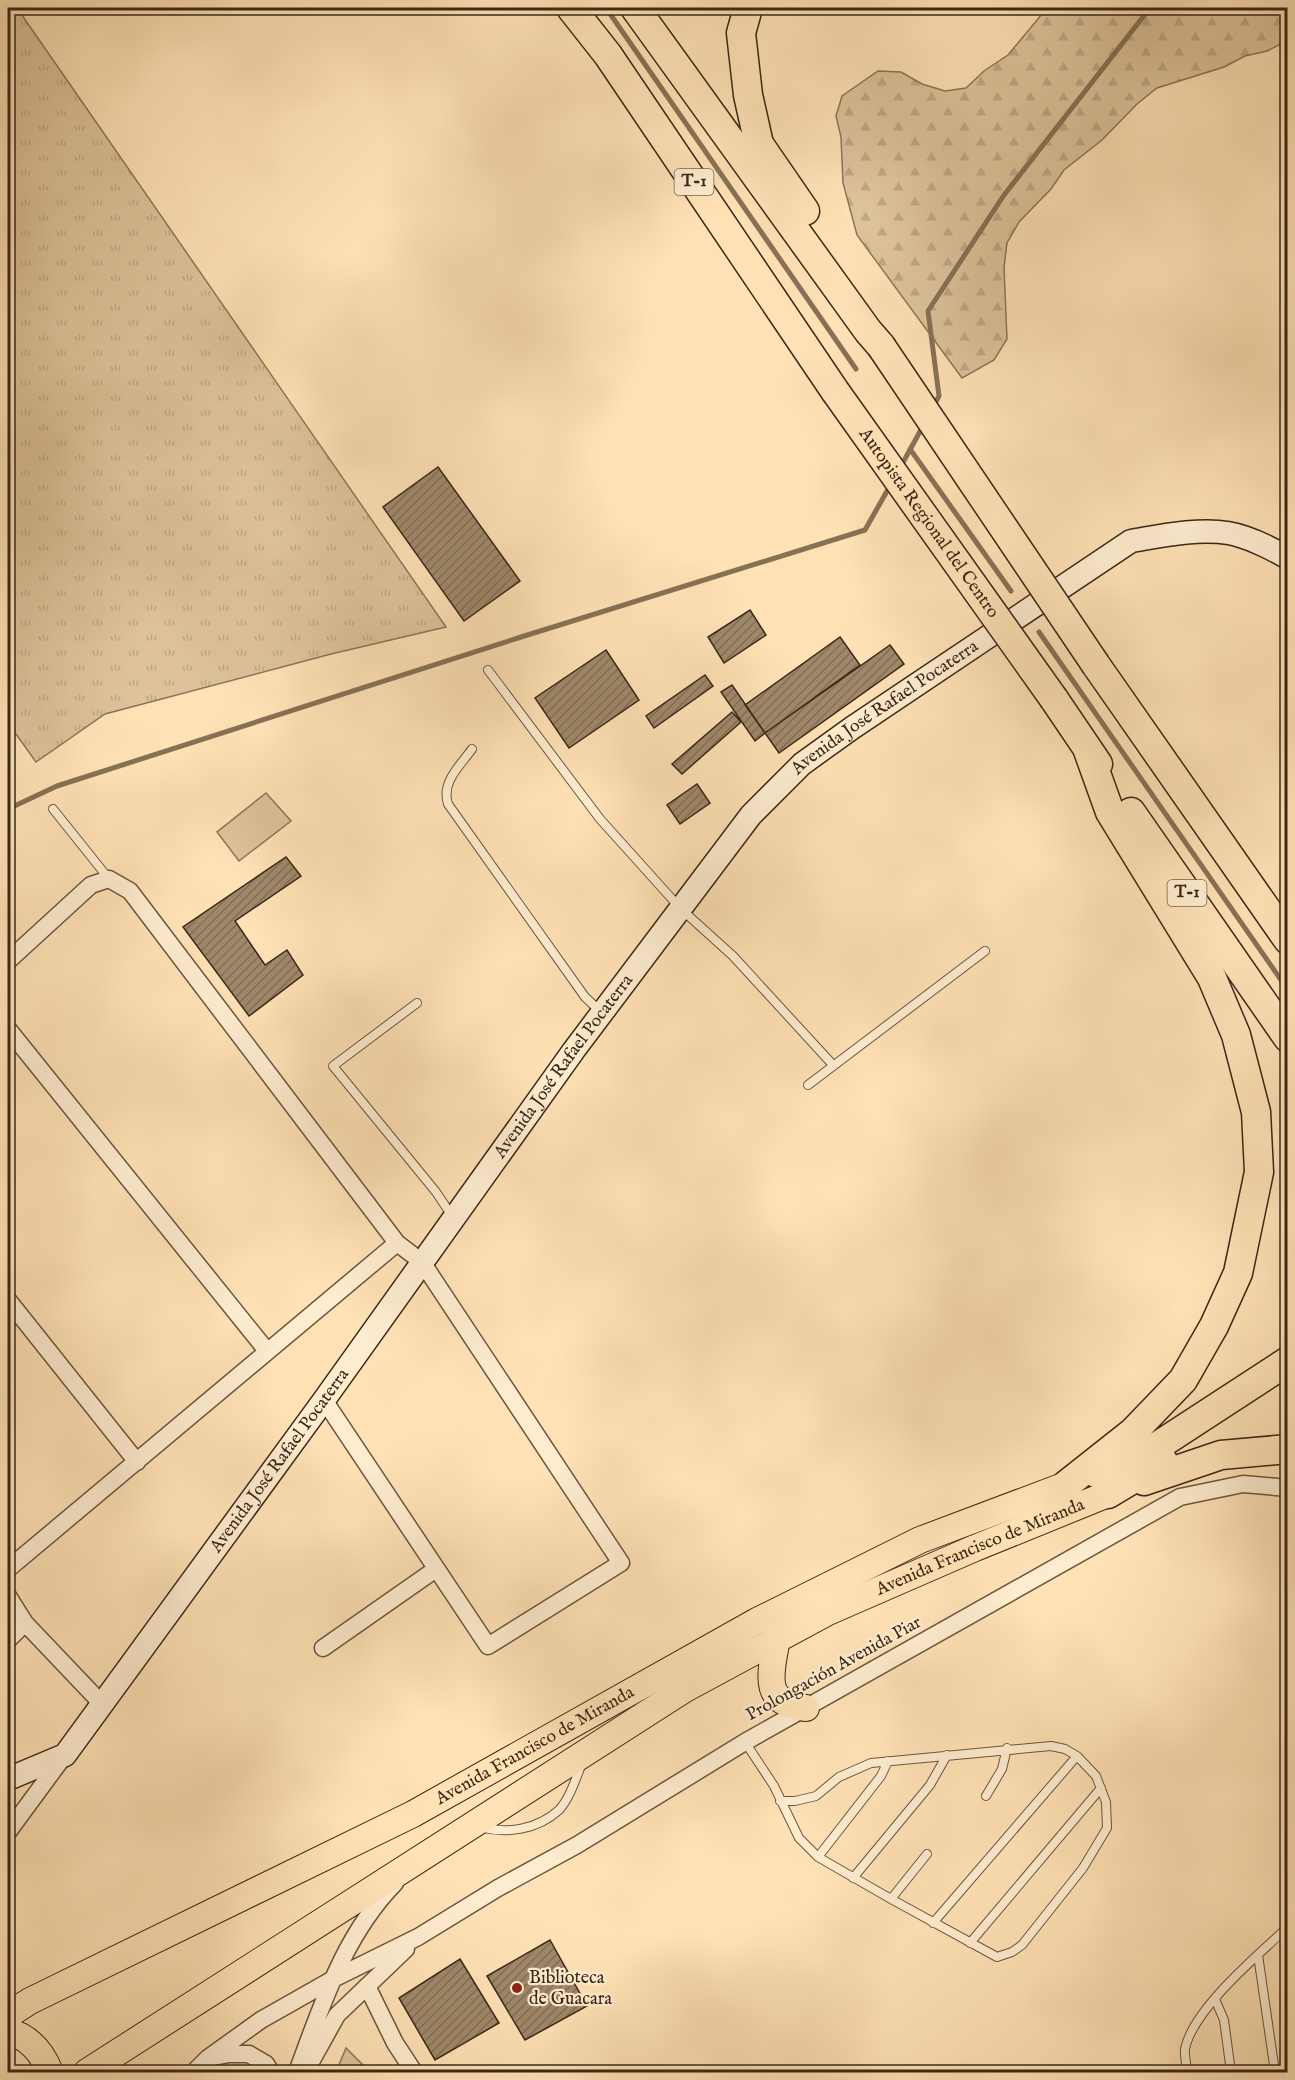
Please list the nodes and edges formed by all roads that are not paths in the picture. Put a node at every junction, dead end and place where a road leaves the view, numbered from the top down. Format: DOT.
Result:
graph roads {
  1 [pos="571,8"];
  2 [pos="635,8"];
  3 [pos="748,8"];
  4 [pos="874,339"];
  5 [pos="1287,558"];
  6 [pos="488,670"];
  7 [pos="1087,748"];
  8 [pos="472,749"];
  9 [pos="53,809"];
  10 [pos="109,879"];
  11 [pos="681,909"];
  12 [pos="1287,940"];
  13 [pos="985,951"];
  14 [pos="8,961"];
  15 [pos="417,1003"];
  16 [pos="602,1013"];
  17 [pos="8,1029"];
  18 [pos="1287,1038"];
  19 [pos="833,1065"];
  20 [pos="808,1085"];
  21 [pos="453,1219"];
  22 [pos="397,1243"];
  23 [pos="423,1262"];
  24 [pos="8,1300"];
  25 [pos="267,1351"];
  26 [pos="1287,1361"];
  27 [pos="1287,1380"];
  28 [pos="324,1400"];
  29 [pos="1287,1449"];
  30 [pos="137,1462"];
  31 [pos="1066,1485"];
  32 [pos="1287,1488"];
  33 [pos="1108,1494"];
  34 [pos="8,1569"];
  35 [pos="436,1569"];
  36 [pos="8,1596"];
  37 [pos="25,1623"];
  38 [pos="777,1639"];
  39 [pos="8,1640"];
  40 [pos="323,1648"];
  41 [pos="102,1704"];
  42 [pos="806,1708"];
  43 [pos="745,1742"];
  44 [pos="1007,1748"];
  45 [pos="586,1751"];
  46 [pos="65,1755"];
  47 [pos="947,1755"];
  48 [pos="1077,1756"];
  49 [pos="888,1761"];
  50 [pos="8,1779"];
  51 [pos="1101,1788"];
  52 [pos="986,1796"];
  53 [pos="780,1801"];
  54 [pos="473,1825"];
  55 [pos="8,1832"];
  56 [pos="435,1850"];
  57 [pos="927,1854"];
  58 [pos="818,1857"];
  59 [pos="853,1878"];
  60 [pos="891,1899"];
  61 [pos="933,1923"];
  62 [pos="1287,1927"];
  63 [pos="418,1937"];
  64 [pos="970,1943"];
  65 [pos="1258,1954"];
  66 [pos="335,1978"];
  67 [pos="367,1986"];
  68 [pos="1215,1999"];
  69 [pos="8,2015"];
  70 [pos="8,2031"];
  71 [pos="208,2058"];
  72 [pos="50,2073"];
  73 [pos="87,2073"];
  74 [pos="194,2073"];
  75 [pos="272,2073"];
  76 [pos="297,2073"];
  77 [pos="305,2073"];
  78 [pos="414,2073"];
  79 [pos="1187,2073"];
  80 [pos="1231,2073"];
  81 [pos="1275,2073"];
  1 -- 7 [label="highway, Autopista Regional del Centro / T-1, bridge"];
  2 -- 4 [label="highway"];
  3 -- 4 [label="highway"];
  4 -- 12 [label="highway, bridge"];
  5 -- 11 [label="street, Avenida José Rafael Pocaterra"];
  6 -- 11 [label="lane"];
  7 -- 18 [label="highway, Autopista Regional del Centro / T-1"];
  7 -- 31 [label="highway"];
  8 -- 16 [label="lane"];
  9 -- 10 [label="lane"];
  10 -- 14 [label="street"];
  10 -- 22 [label="street"];
  11 -- 16 [label="street, Avenida José Rafael Pocaterra"];
  11 -- 19 [label="lane"];
  13 -- 19 [label="lane"];
  15 -- 21 [label="lane"];
  16 -- 21 [label="street, Avenida José Rafael Pocaterra"];
  17 -- 25 [label="street"];
  19 -- 20 [label="lane"];
  21 -- 23 [label="street, Avenida José Rafael Pocaterra"];
  22 -- 23 [label="street"];
  22 -- 25 [label="street"];
  23 -- 28 [label="street, Avenida José Rafael Pocaterra"];
  23 -- 35 [label="street"];
  24 -- 30 [label="street"];
  25 -- 30 [label="street"];
  26 -- 31 [label="highway"];
  27 -- 33 [label="highway"];
  28 -- 35 [label="street"];
  28 -- 41 [label="street, Avenida José Rafael Pocaterra"];
  29 -- 33 [label="highway"];
  30 -- 34 [label="street"];
  31 -- 69 [label="main road, Avenida Francisco de Miranda"];
  32 -- 42 [label="street, Prolongación Avenida Piar"];
  33 -- 38 [label="main road, Avenida Francisco de Miranda"];
  35 -- 40 [label="street"];
  36 -- 37 [label="street"];
  37 -- 39 [label="street"];
  37 -- 41 [label="street"];
  38 -- 42 [label="main road"];
  38 -- 45 [label="main road, Avenida Francisco de Miranda"];
  41 -- 46 [label="street, Avenida José Rafael Pocaterra"];
  42 -- 43 [label="street, Prolongación Avenida Piar"];
  43 -- 53 [label="lane"];
  43 -- 63 [label="street, Prolongación Avenida Piar"];
  44 -- 47 [label="lane"];
  44 -- 48 [label="lane"];
  44 -- 52 [label="lane"];
  45 -- 54 [label="main road, Avenida Francisco de Miranda"];
  45 -- 54 [label="lane"];
  46 -- 50 [label="street"];
  46 -- 55 [label="street, Avenida José Rafael Pocaterra"];
  47 -- 49 [label="lane"];
  47 -- 59 [label="lane"];
  48 -- 51 [label="lane"];
  48 -- 61 [label="lane"];
  49 -- 53 [label="lane"];
  49 -- 58 [label="lane"];
  51 -- 64 [label="lane"];
  51 -- 64 [label="lane"];
  53 -- 58 [label="lane"];
  54 -- 56 [label="main road, Avenida Francisco de Miranda"];
  56 -- 66 [label="street"];
  56 -- 73 [label="main road, Avenida Francisco de Miranda"];
  57 -- 60 [label="lane"];
  58 -- 59 [label="lane"];
  59 -- 60 [label="lane"];
  60 -- 61 [label="lane"];
  61 -- 64 [label="lane"];
  62 -- 65 [label="lane"];
  63 -- 66 [label="street"];
  63 -- 67 [label="street"];
  65 -- 68 [label="lane"];
  65 -- 81 [label="lane"];
  66 -- 71 [label="street"];
  66 -- 76 [label="street"];
  67 -- 77 [label="street"];
  67 -- 78 [label="street"];
  68 -- 79 [label="lane"];
  68 -- 80 [label="lane"];
  70 -- 72 [label="main road"];
  71 -- 74 [label="street"];
  71 -- 75 [label="street"];
}
